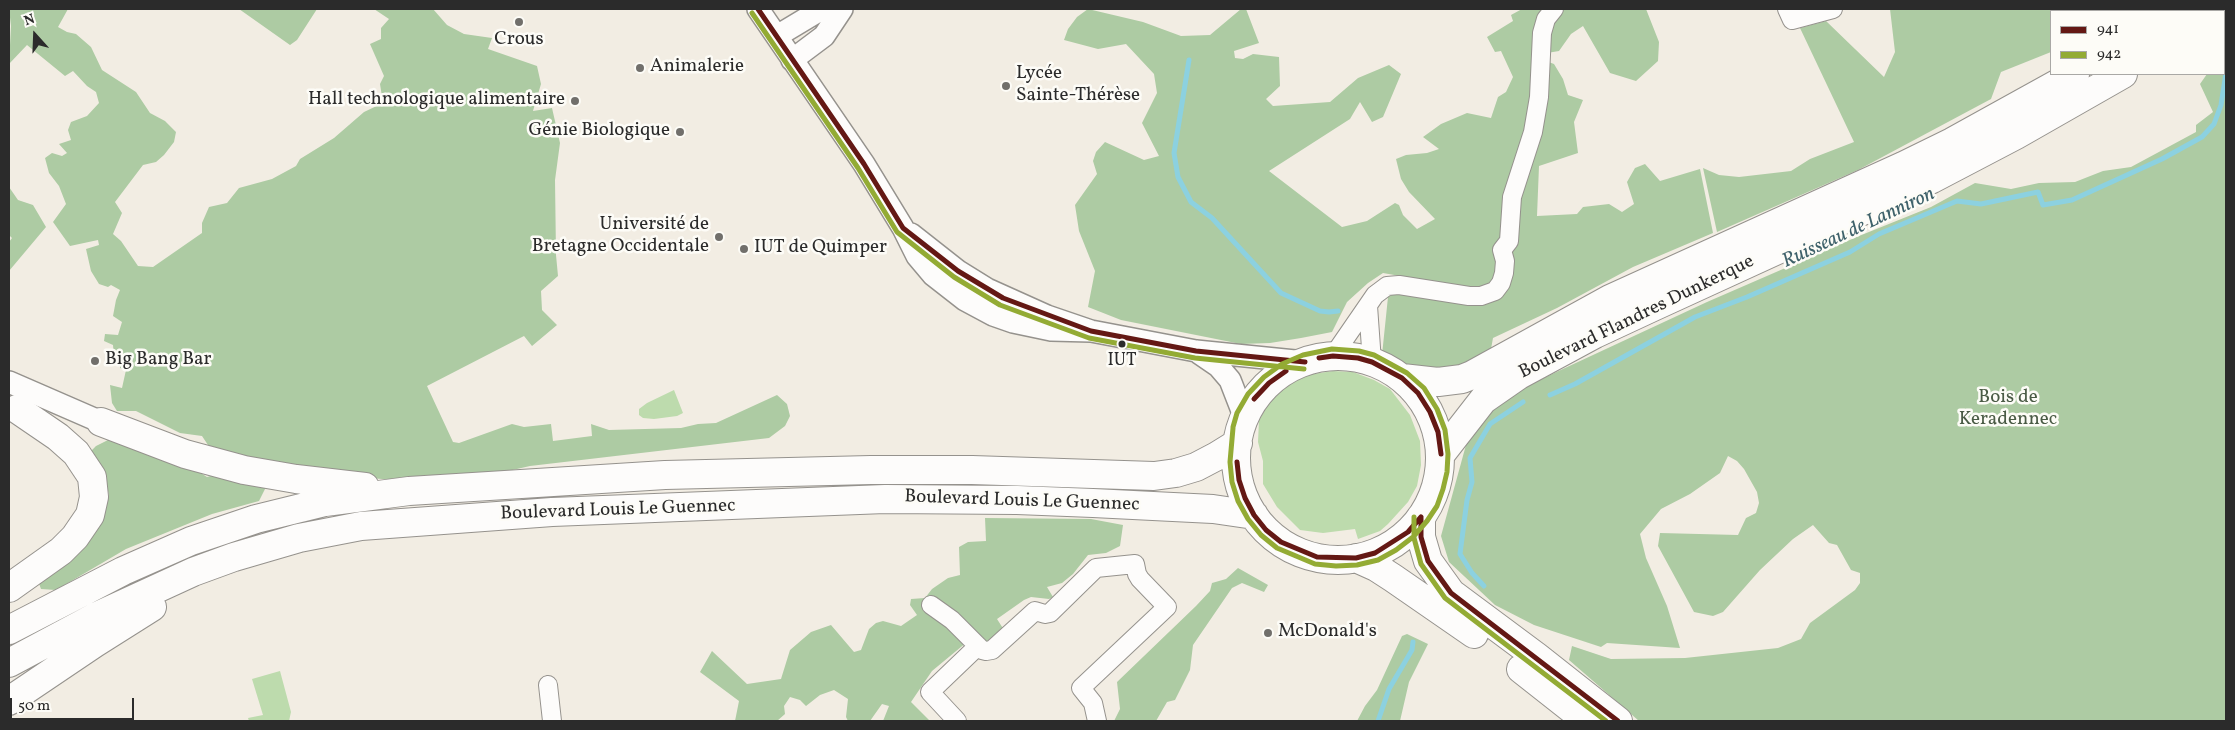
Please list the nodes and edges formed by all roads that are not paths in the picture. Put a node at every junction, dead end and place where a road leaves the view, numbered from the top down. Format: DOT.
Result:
graph roads {
  1 [pos="758,9"];
  2 [pos="822,9"];
  3 [pos="842,9"];
  4 [pos="1554,9"];
  5 [pos="1787,9"];
  6 [pos="1834,9"];
  7 [pos="776,36"];
  8 [pos="792,60"];
  9 [pos="2072,75"];
  10 [pos="2121,75"];
  11 [pos="1368,306"];
  12 [pos="1196,352"];
  13 [pos="1333,356"];
  14 [pos="1305,362"];
  15 [pos="1372,362"];
  16 [pos="1402,378"];
  17 [pos="9,382"];
  18 [pos="13,407"];
  19 [pos="1244,416"];
  20 [pos="89,417"];
  21 [pos="1238,443"];
  22 [pos="1441,454"];
  23 [pos="409,491"];
  24 [pos="1254,515"];
  25 [pos="1421,517"];
  26 [pos="442,520"];
  27 [pos="1356,558"];
  28 [pos="9,588"];
  29 [pos="931,605"];
  30 [pos="9,630"];
  31 [pos="978,646"];
  32 [pos="9,663"];
  33 [pos="548,685"];
  34 [pos="9,701"];
  35 [pos="552,721"];
  36 [pos="957,721"];
  37 [pos="1097,721"];
  38 [pos="1587,721"];
  39 [pos="1618,721"];
  1 -- 7 [label="street"];
  2 -- 7 [label="street"];
  3 -- 8 [label="street"];
  4 -- 11 [label="street"];
  5 -- 6 [label="street"];
  7 -- 8 [label="street"];
  8 -- 12 [label="street"];
  9 -- 16 [label="main road, Boulevard Flandres Dunkerque"];
  10 -- 22 [label="main road, Boulevard Flandres Dunkerque"];
  11 -- 13 [label="street"];
  11 -- 15 [label="street"];
  12 -- 14 [label="street"];
  12 -- 19 [label="street"];
  13 -- 14 [label="main road"];
  13 -- 15 [label="main road"];
  14 -- 19 [label="main road"];
  15 -- 16 [label="main road"];
  16 -- 22 [label="main road"];
  17 -- 20 [label="street"];
  18 -- 20 [label="street"];
  18 -- 28 [label="main road"];
  19 -- 21 [label="main road"];
  20 -- 23 [label="main road"];
  21 -- 23 [label="main road, Boulevard Louis Le Guennec"];
  21 -- 24 [label="main road"];
  22 -- 25 [label="main road"];
  23 -- 30 [label="main road, Boulevard Louis Le Guennec"];
  24 -- 26 [label="main road, Boulevard Louis Le Guennec"];
  24 -- 27 [label="main road"];
  25 -- 27 [label="main road"];
  25 -- 39 [label="main road"];
  26 -- 32 [label="main road, Boulevard Louis Le Guennec"];
  26 -- 34 [label="main road"];
  27 -- 38 [label="main road"];
  29 -- 31 [label="street"];
  31 -- 36 [label="street"];
  31 -- 37 [label="street"];
  33 -- 35 [label="street"];
}
